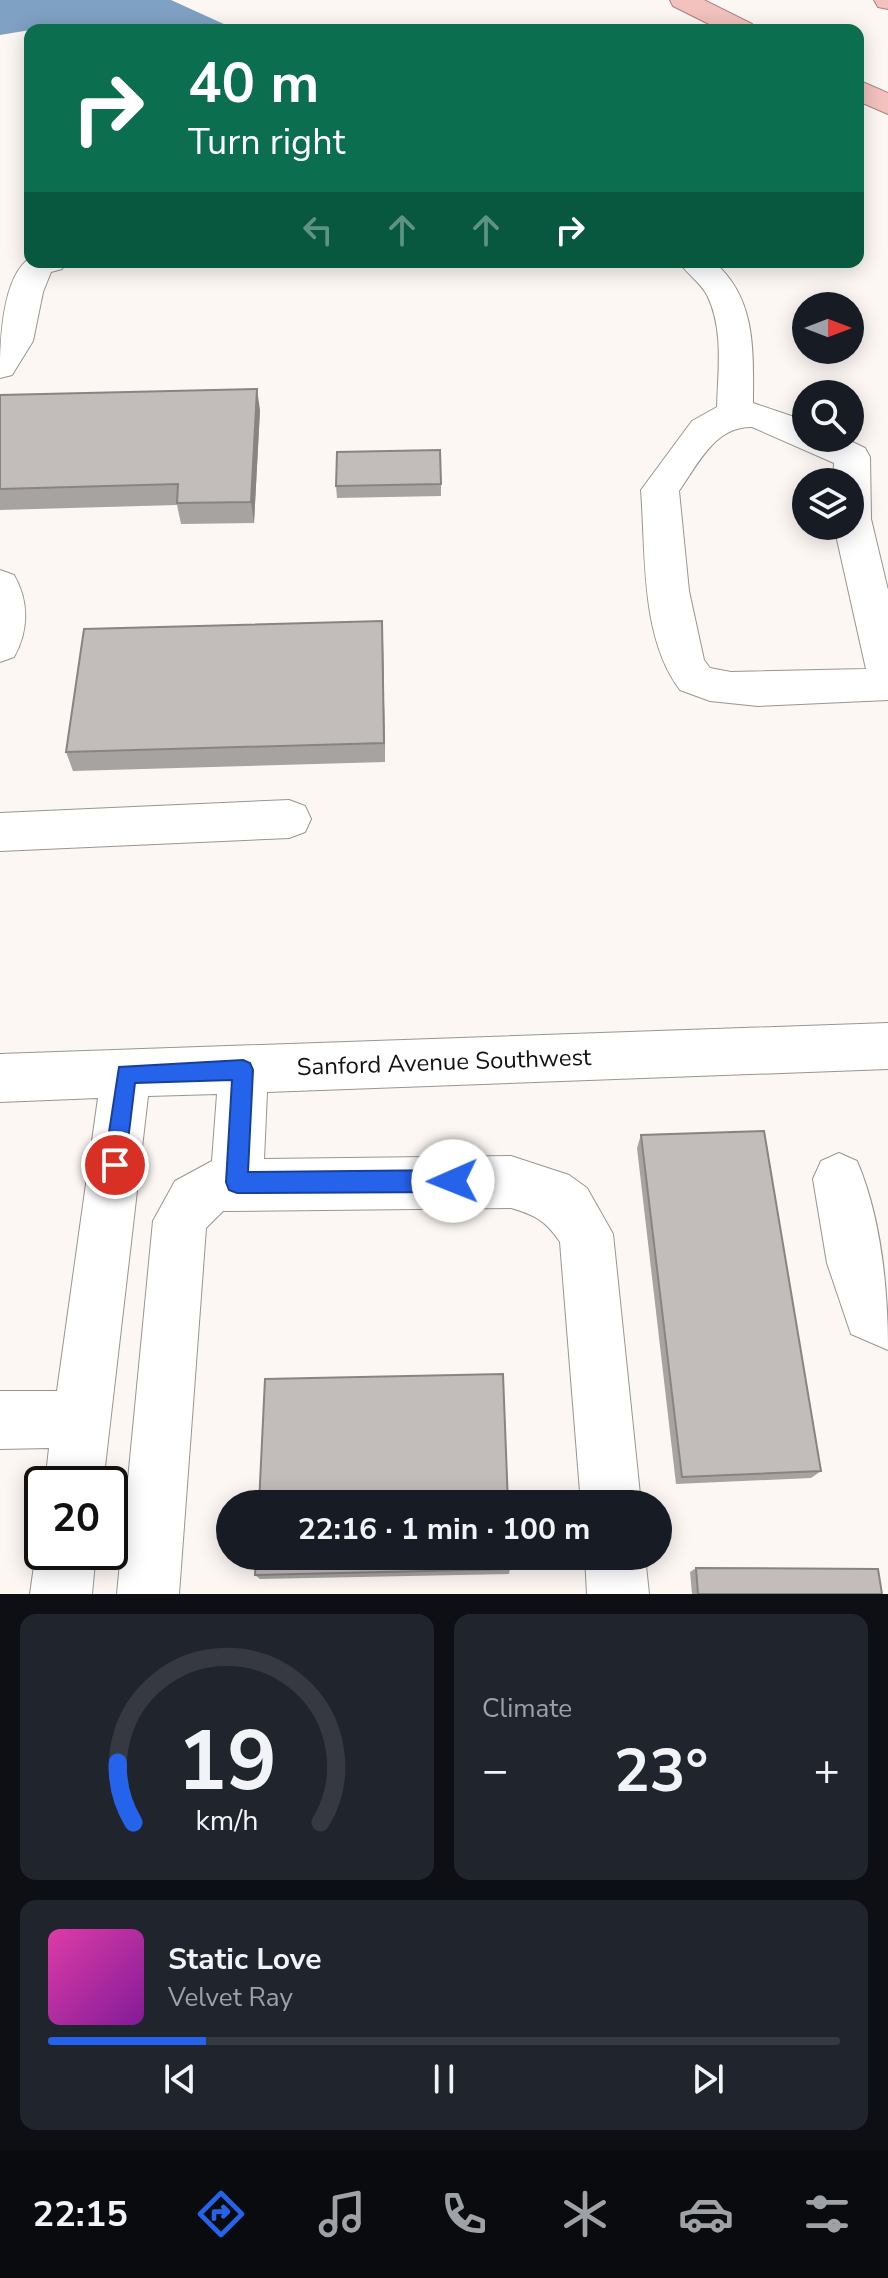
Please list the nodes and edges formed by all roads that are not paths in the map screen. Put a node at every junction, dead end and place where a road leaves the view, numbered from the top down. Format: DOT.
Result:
graph roads {
  1 [pos="683,0"];
  2 [pos="730,24"];
  3 [pos="864,92"];
  4 [pos="888,105"];
  5 [pos="37,268"];
  6 [pos="702,268"];
  7 [pos="0,367"];
  8 [pos="735,412"];
  9 [pos="792,428"];
  10 [pos="842,452"];
  11 [pos="0,585"];
  12 [pos="0,646"];
  13 [pos="888,677"];
  14 [pos="888,684"];
  15 [pos="289,819"];
  16 [pos="0,832"];
  17 [pos="888,1046"];
  18 [pos="243,1070"];
  19 [pos="126,1074"];
  20 [pos="0,1078"];
  21 [pos="839,1179"];
  22 [pos="237,1182"];
  23 [pos="888,1322"];
  24 [pos="82,1419"];
  25 [pos="0,1420"];
  26 [pos="76,1466"];
  27 [pos="610,1490"];
  28 [pos="64,1570"];
  29 [pos="616,1570"];
  30 [pos="61,1594"];
  31 [pos="148,1594"];
  32 [pos="618,1594"];
  1 -- 2 [label="highway"];
  3 -- 4 [label="highway"];
  5 -- 7 [label="street"];
  6 -- 8 [label="street"];
  8 -- 9 [label="street"];
  8 -- 14 [label="street"];
  10 -- 13 [label="street"];
  11 -- 12 [label="street"];
  15 -- 16 [label="street"];
  17 -- 18 [label="street, Sanford Avenue Southwest"];
  18 -- 19 [label="street, Sanford Avenue Southwest"];
  18 -- 22 [label="street"];
  19 -- 20 [label="street, Sanford Avenue Southwest"];
  19 -- 24 [label="street"];
  21 -- 23 [label="street"];
  22 -- 27 [label="street"];
  22 -- 31 [label="street"];
  24 -- 25 [label="street"];
  24 -- 26 [label="street"];
  28 -- 30 [label="street"];
  29 -- 32 [label="street"];
}
